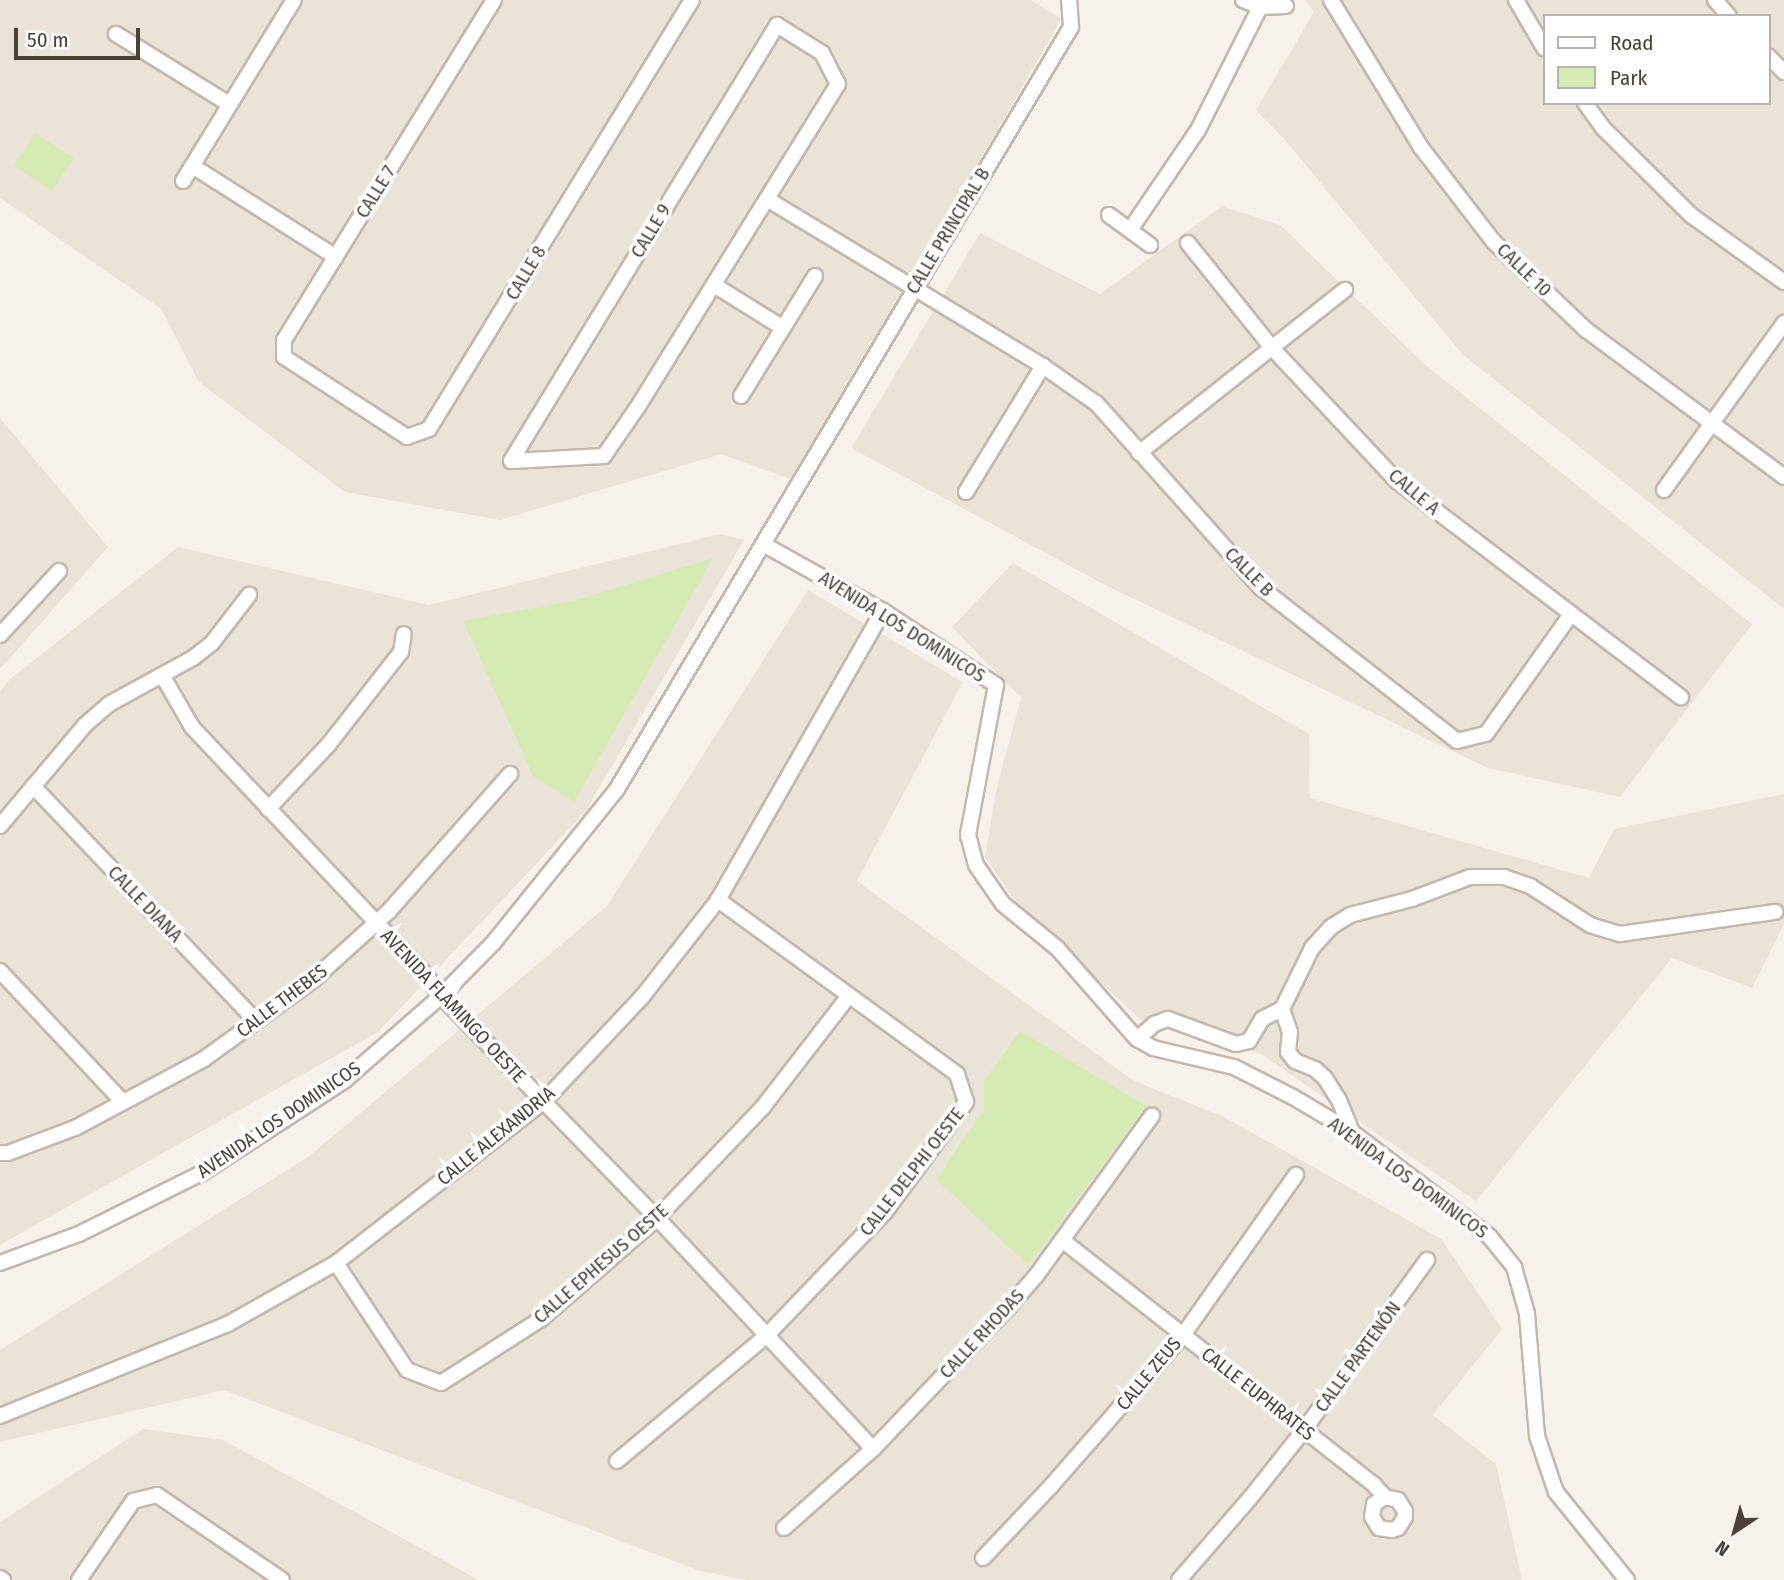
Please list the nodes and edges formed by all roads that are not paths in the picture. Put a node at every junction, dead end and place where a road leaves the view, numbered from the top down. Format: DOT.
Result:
graph roads {
  1 [pos="294,0"];
  2 [pos="494,0"];
  3 [pos="692,0"];
  4 [pos="1069,0"];
  5 [pos="1243,0"];
  6 [pos="1331,0"];
  7 [pos="1516,0"];
  8 [pos="1715,0"];
  9 [pos="1286,6"];
  10 [pos="1260,7"];
  11 [pos="1727,14"];
  12 [pos="116,34"];
  13 [pos="1542,45"];
  14 [pos="1770,58"];
  15 [pos="1784,72"];
  16 [pos="229,104"];
  17 [pos="1586,105"];
  18 [pos="194,167"];
  19 [pos="183,181"];
  20 [pos="767,199"];
  21 [pos="1109,215"];
  22 [pos="1130,230"];
  23 [pos="1188,243"];
  24 [pos="1150,245"];
  25 [pos="336,257"];
  26 [pos="815,276"];
  27 [pos="1784,282"];
  28 [pos="713,285"];
  29 [pos="915,288"];
  30 [pos="1345,290"];
  31 [pos="1784,323"];
  32 [pos="783,328"];
  33 [pos="1272,348"];
  34 [pos="1042,366"];
  35 [pos="313,376"];
  36 [pos="741,396"];
  37 [pos="1711,424"];
  38 [pos="1139,453"];
  39 [pos="1784,477"];
  40 [pos="1664,490"];
  41 [pos="966,492"];
  42 [pos="763,544"];
  43 [pos="59,571"];
  44 [pos="249,595"];
  45 [pos="883,611"];
  46 [pos="1570,616"];
  47 [pos="404,634"];
  48 [pos="0,635"];
  49 [pos="162,675"];
  50 [pos="1681,697"];
  51 [pos="510,774"];
  52 [pos="33,786"];
  53 [pos="268,809"];
  54 [pos="0,826"];
  55 [pos="718,900"];
  56 [pos="1775,912"];
  57 [pos="376,923"];
  58 [pos="0,971"];
  59 [pos="442,996"];
  60 [pos="848,997"];
  61 [pos="1282,1009"];
  62 [pos="256,1021"];
  63 [pos="1137,1039"];
  64 [pos="124,1102"];
  65 [pos="543,1102"];
  66 [pos="1152,1116"];
  67 [pos="1352,1132"];
  68 [pos="0,1153"];
  69 [pos="1296,1175"];
  70 [pos="657,1218"];
  71 [pos="1062,1240"];
  72 [pos="1427,1260"];
  73 [pos="0,1263"];
  74 [pos="336,1263"];
  75 [pos="767,1335"];
  76 [pos="1183,1335"];
  77 [pos="0,1416"];
  78 [pos="1304,1430"];
  79 [pos="873,1449"];
  80 [pos="617,1461"];
  81 [pos="1385,1497"];
  82 [pos="784,1528"];
  83 [pos="983,1558"];
  84 [pos="79,1580"];
  85 [pos="282,1580"];
  86 [pos="1179,1580"];
  87 [pos="1627,1580"];
  1 -- 16 [label="street"];
  2 -- 25 [label="street, CALLE 7"];
  3 -- 35 [label="street, CALLE 8"];
  4 -- 29 [label="street, CALLE PRINCIPAL B"];
  5 -- 10 [label="street"];
  6 -- 37 [label="street, CALLE 10"];
  7 -- 13 [label="street"];
  8 -- 11 [label="street"];
  9 -- 10 [label="street"];
  10 -- 22 [label="street"];
  12 -- 16 [label="street"];
  14 -- 15 [label="street"];
  16 -- 18 [label="street"];
  17 -- 27 [label="street"];
  18 -- 19 [label="street"];
  18 -- 25 [label="street"];
  20 -- 28 [label="street, CALLE 9"];
  20 -- 28 [label="street, CALLE 9"];
  20 -- 29 [label="street"];
  21 -- 22 [label="street"];
  22 -- 24 [label="street"];
  23 -- 33 [label="street, CALLE A"];
  25 -- 35 [label="street, CALLE 7"];
  26 -- 32 [label="street"];
  28 -- 32 [label="street"];
  29 -- 34 [label="street, CALLE B"];
  29 -- 42 [label="street, CALLE PRINCIPAL B"];
  30 -- 33 [label="street"];
  31 -- 37 [label="street"];
  32 -- 36 [label="street"];
  33 -- 38 [label="street"];
  33 -- 46 [label="street, CALLE A"];
  34 -- 38 [label="street, CALLE B"];
  34 -- 41 [label="street"];
  37 -- 39 [label="street, CALLE 10"];
  37 -- 40 [label="street"];
  38 -- 46 [label="street, CALLE B"];
  42 -- 45 [label="street, AVENIDA LOS DOMINICOS"];
  42 -- 59 [label="street, AVENIDA LOS DOMINICOS"];
  43 -- 48 [label="street"];
  44 -- 49 [label="street"];
  45 -- 55 [label="street, CALLE ALEXANDRIA"];
  45 -- 63 [label="street, AVENIDA LOS DOMINICOS"];
  46 -- 50 [label="street, CALLE A"];
  47 -- 53 [label="street"];
  49 -- 52 [label="street"];
  49 -- 53 [label="street, AVENIDA FLAMINGO OESTE"];
  51 -- 57 [label="street, CALLE THEBES"];
  52 -- 54 [label="street"];
  52 -- 62 [label="street, CALLE DIANA"];
  53 -- 57 [label="street, AVENIDA FLAMINGO OESTE"];
  55 -- 60 [label="street, CALLE DELPHI OESTE"];
  55 -- 65 [label="street, CALLE ALEXANDRIA"];
  56 -- 61 [label="street"];
  57 -- 59 [label="street, AVENIDA FLAMINGO OESTE"];
  57 -- 62 [label="street, CALLE THEBES"];
  58 -- 64 [label="street"];
  59 -- 65 [label="street, AVENIDA FLAMINGO OESTE"];
  59 -- 73 [label="street, AVENIDA LOS DOMINICOS"];
  60 -- 70 [label="street, CALLE EPHESUS OESTE"];
  60 -- 75 [label="street, CALLE DELPHI OESTE"];
  61 -- 63 [label="street"];
  61 -- 67 [label="street"];
  62 -- 64 [label="street, CALLE THEBES"];
  63 -- 67 [label="street, AVENIDA LOS DOMINICOS"];
  64 -- 68 [label="street, CALLE THEBES"];
  65 -- 70 [label="street, AVENIDA FLAMINGO OESTE"];
  65 -- 74 [label="street, CALLE ALEXANDRIA"];
  66 -- 71 [label="street, CALLE RHODAS"];
  67 -- 87 [label="street, AVENIDA LOS DOMINICOS"];
  69 -- 76 [label="street, CALLE ZEUS"];
  70 -- 74 [label="street, CALLE EPHESUS OESTE"];
  70 -- 75 [label="street, AVENIDA FLAMINGO OESTE"];
  71 -- 76 [label="street, CALLE EUPHRATES"];
  71 -- 79 [label="street, CALLE RHODAS"];
  72 -- 78 [label="street, CALLE PARTENÓN"];
  74 -- 77 [label="street, CALLE ALEXANDRIA"];
  75 -- 79 [label="street, AVENIDA FLAMINGO OESTE"];
  75 -- 80 [label="street, CALLE DELPHI OESTE"];
  76 -- 78 [label="street, CALLE EUPHRATES"];
  76 -- 83 [label="street, CALLE ZEUS"];
  78 -- 81 [label="street, CALLE EUPHRATES"];
  78 -- 86 [label="street, CALLE PARTENÓN"];
  79 -- 82 [label="street, CALLE RHODAS"];
  84 -- 85 [label="street"];
}
